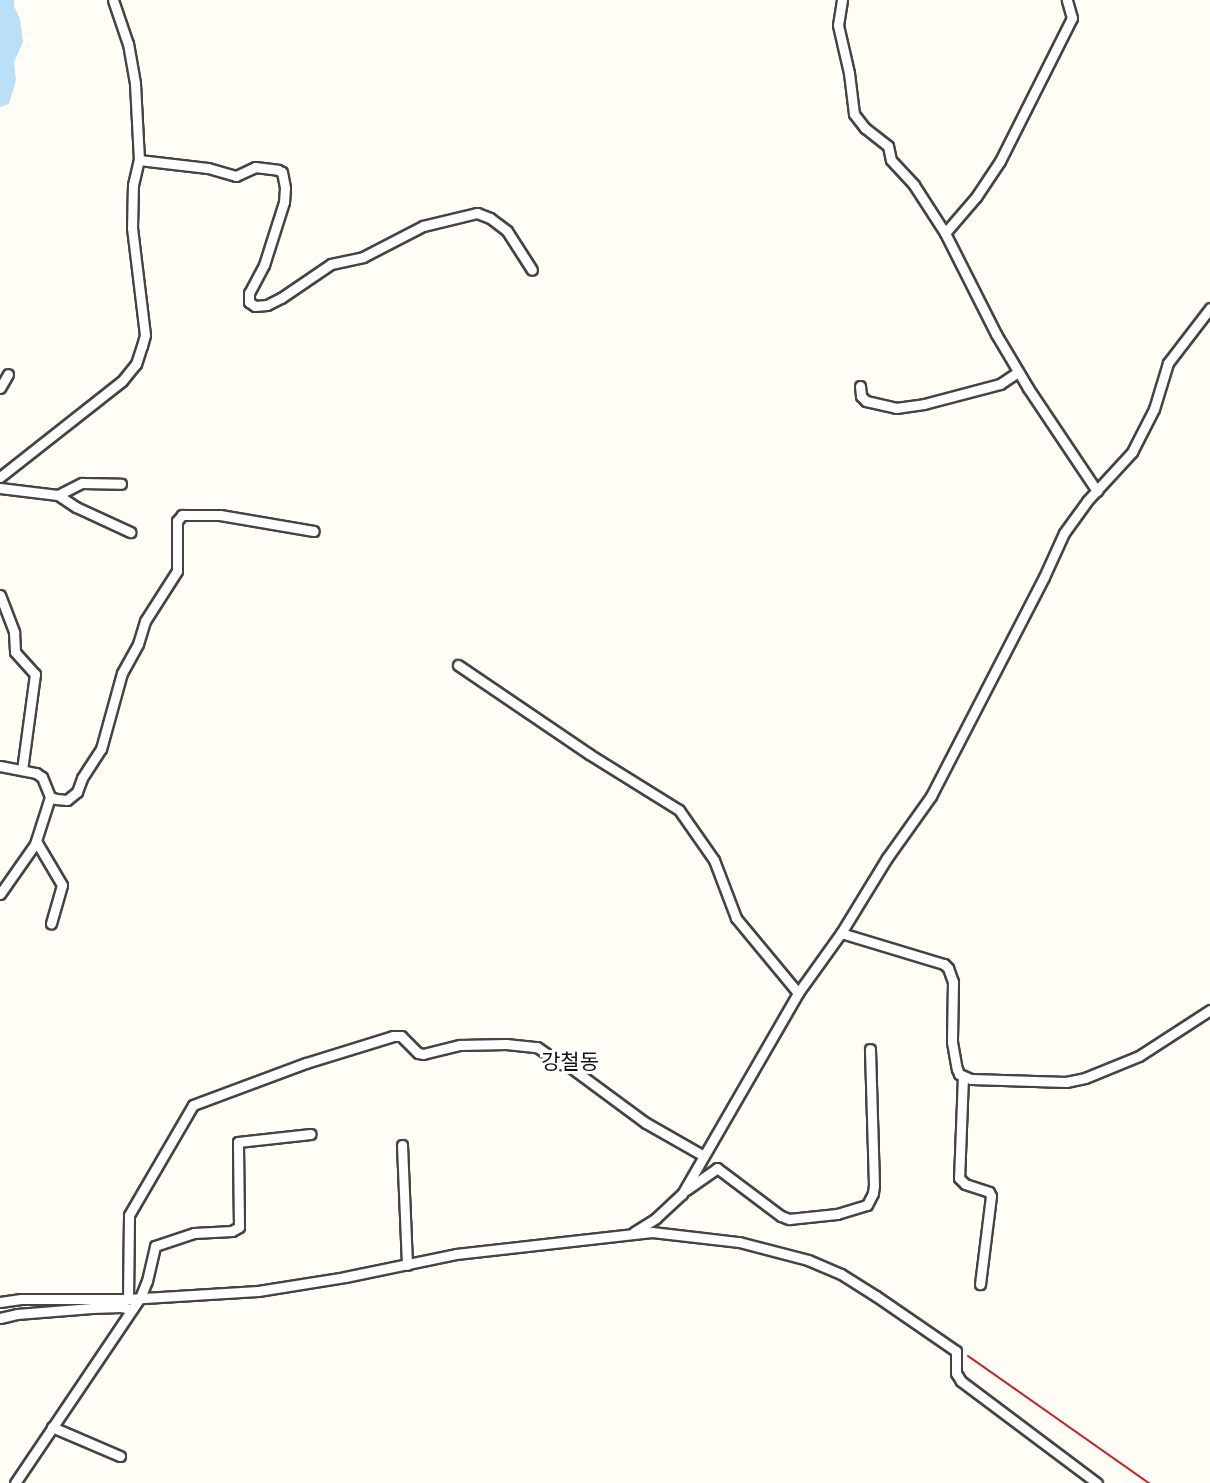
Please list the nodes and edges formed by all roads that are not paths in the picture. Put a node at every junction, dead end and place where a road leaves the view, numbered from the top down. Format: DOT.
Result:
graph roads {
  1 [pos="113,0"];
  2 [pos="842,0"];
  3 [pos="1068,0"];
  4 [pos="139,160"];
  5 [pos="945,233"];
  6 [pos="532,270"];
  7 [pos="1210,308"];
  8 [pos="1018,372"];
  9 [pos="8,374"];
  10 [pos="860,386"];
  11 [pos="0,388"];
  12 [pos="0,477"];
  13 [pos="121,483"];
  14 [pos="0,488"];
  15 [pos="1097,491"];
  16 [pos="58,495"];
  17 [pos="314,531"];
  18 [pos="130,532"];
  19 [pos="0,595"];
  20 [pos="458,665"];
  21 [pos="0,766"];
  22 [pos="22,770"];
  23 [pos="50,796"];
  24 [pos="36,841"];
  25 [pos="0,894"];
  26 [pos="51,923"];
  27 [pos="841,933"];
  28 [pos="798,993"];
  29 [pos="1210,1010"];
  30 [pos="870,1049"];
  31 [pos="963,1076"];
  32 [pos="311,1134"];
  33 [pos="402,1145"];
  34 [pos="702,1155"];
  35 [pos="682,1194"];
  36 [pos="629,1234"];
  37 [pos="407,1265"];
  38 [pos="980,1284"];
  39 [pos="140,1298"];
  40 [pos="128,1299"];
  41 [pos="0,1302"];
  42 [pos="132,1309"];
  43 [pos="0,1318"];
  44 [pos="52,1426"];
  45 [pos="120,1456"];
  46 [pos="15,1483"];
  47 [pos="1097,1483"];
  1 -- 4 [label="street"];
  2 -- 5 [label="street"];
  3 -- 5 [label="street"];
  4 -- 6 [label="street"];
  4 -- 12 [label="street"];
  5 -- 8 [label="street"];
  7 -- 15 [label="street"];
  8 -- 10 [label="street"];
  8 -- 15 [label="street"];
  9 -- 11 [label="street"];
  13 -- 16 [label="street"];
  14 -- 16 [label="street"];
  15 -- 27 [label="street"];
  16 -- 18 [label="street"];
  17 -- 23 [label="street"];
  19 -- 22 [label="street"];
  20 -- 28 [label="street"];
  21 -- 22 [label="street"];
  22 -- 23 [label="street"];
  23 -- 24 [label="street"];
  24 -- 25 [label="street"];
  24 -- 26 [label="street"];
  27 -- 28 [label="street"];
  27 -- 31 [label="street"];
  28 -- 34 [label="street"];
  29 -- 31 [label="street"];
  30 -- 35 [label="street"];
  31 -- 38 [label="street"];
  32 -- 39 [label="street"];
  33 -- 37 [label="street"];
  34 -- 35 [label="street"];
  34 -- 40 [label="street"];
  35 -- 36 [label="street"];
  36 -- 37 [label="street"];
  36 -- 47 [label="street"];
  37 -- 39 [label="street"];
  39 -- 40 [label="street"];
  39 -- 42 [label="street"];
  40 -- 41 [label="street"];
  42 -- 43 [label="street"];
  42 -- 44 [label="street"];
  44 -- 45 [label="street"];
  44 -- 46 [label="street"];
}
